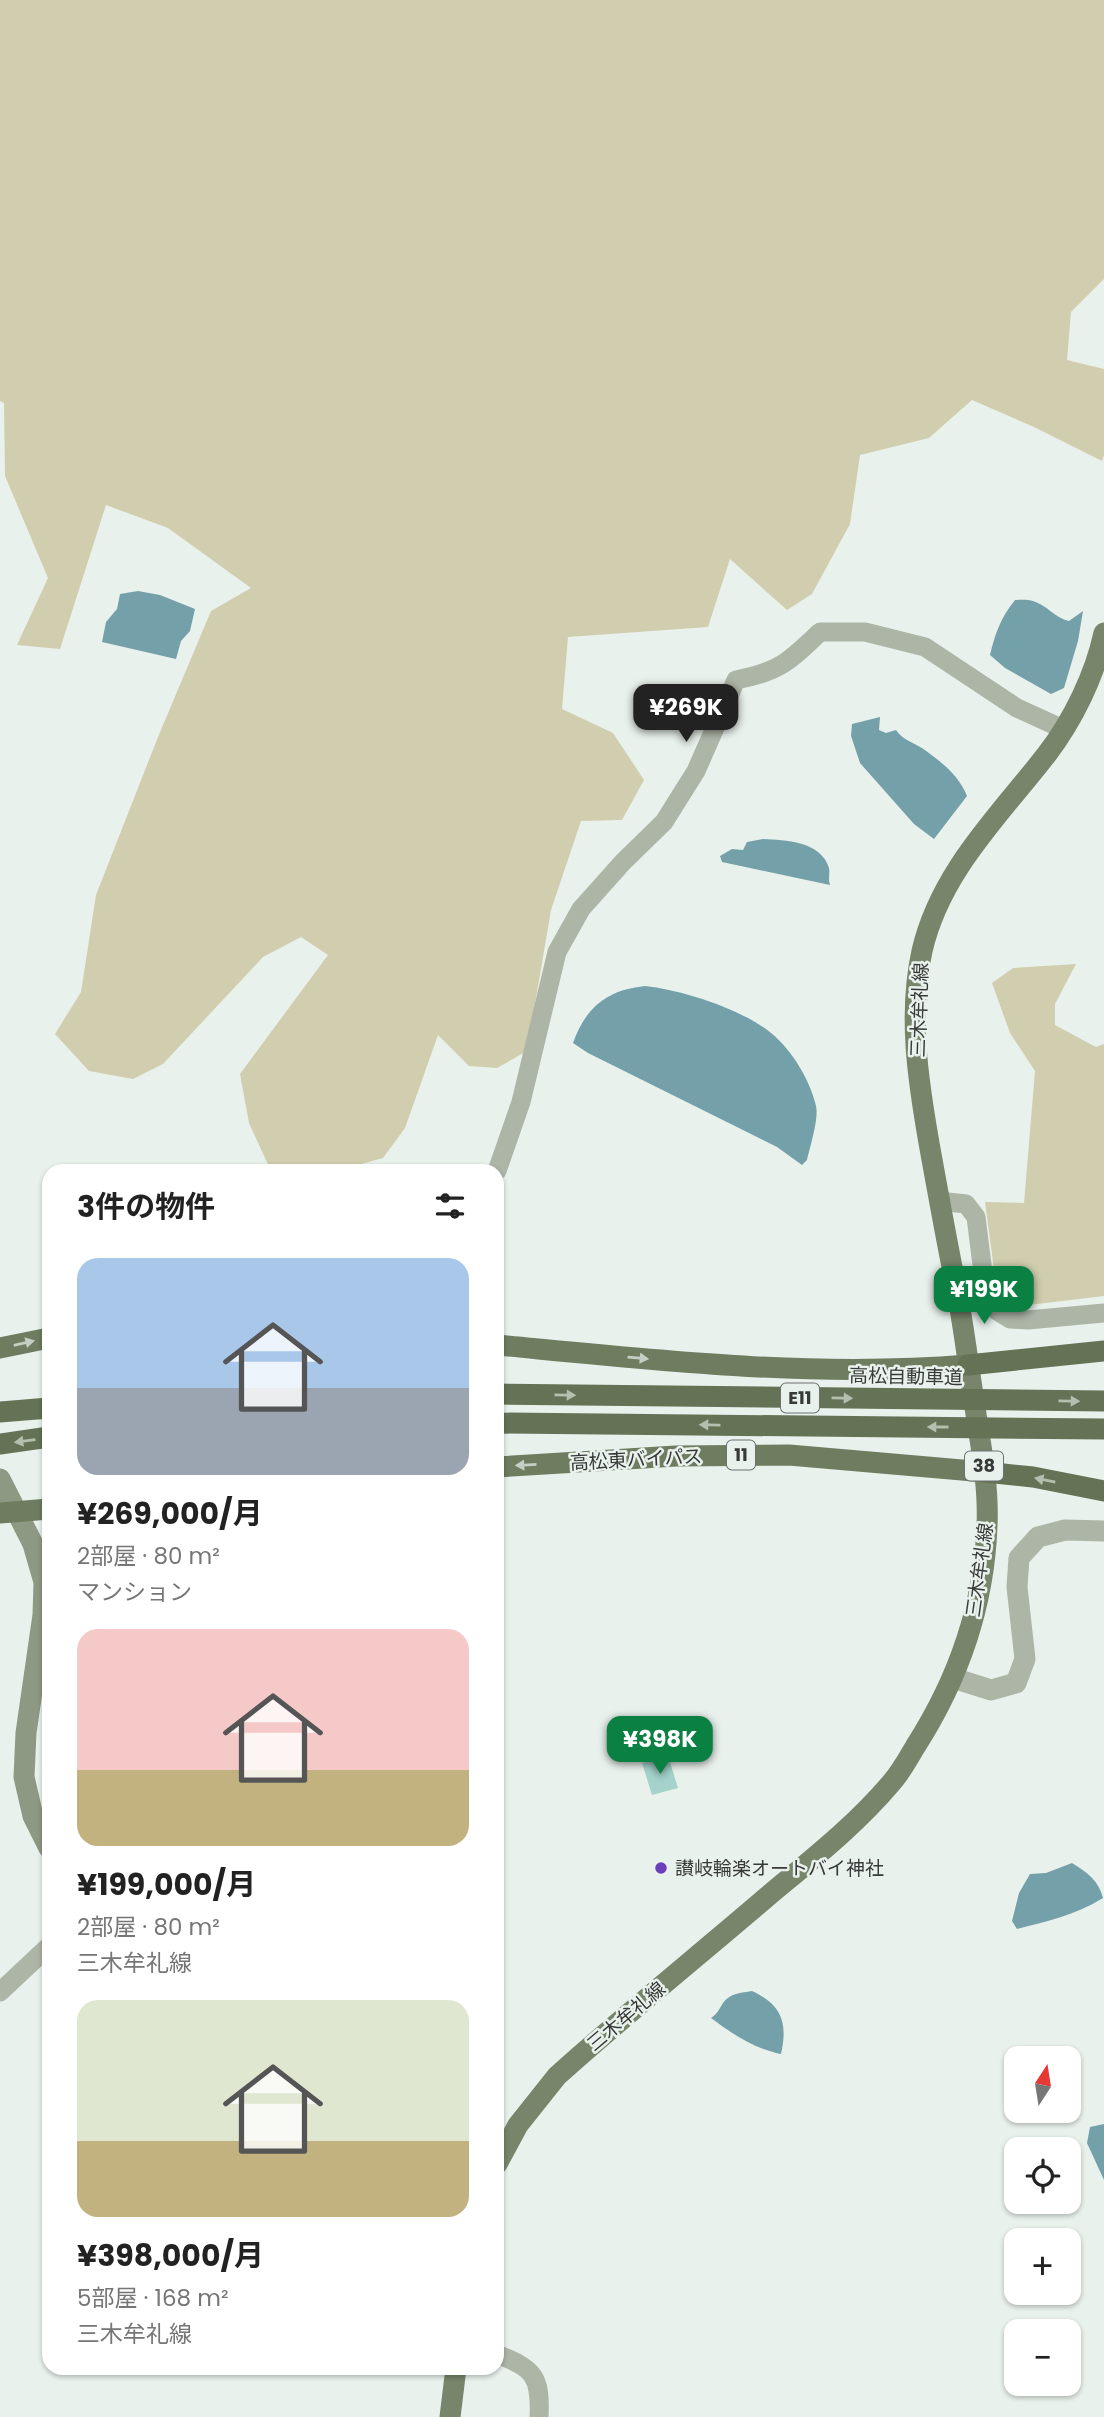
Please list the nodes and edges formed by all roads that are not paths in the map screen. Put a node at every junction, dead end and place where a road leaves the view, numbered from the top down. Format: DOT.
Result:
graph roads {
  1 [pos="1104,633"];
  2 [pos="1063,729"];
  3 [pos="499,1164"];
  4 [pos="939,1201"];
  5 [pos="1104,1313"];
  6 [pos="42,1340"];
  7 [pos="504,1346"];
  8 [pos="0,1349"];
  9 [pos="1104,1351"];
  10 [pos="968,1365"];
  11 [pos="504,1394"];
  12 [pos="1104,1401"];
  13 [pos="42,1409"];
  14 [pos="5,1412"];
  15 [pos="504,1423"];
  16 [pos="1104,1429"];
  17 [pos="42,1438"];
  18 [pos="0,1444"];
  19 [pos="504,1466"];
  20 [pos="985,1472"];
  21 [pos="0,1479"];
  22 [pos="1104,1491"];
  23 [pos="42,1510"];
  24 [pos="9,1512"];
  25 [pos="1104,1531"];
  26 [pos="42,1575"];
  27 [pos="42,1622"];
  28 [pos="953,1678"];
  29 [pos="42,1834"];
  30 [pos="42,1953"];
  31 [pos="0,1992"];
  32 [pos="504,2151"];
  33 [pos="504,2357"];
  34 [pos="455,2375"];
  35 [pos="450,2417"];
  36 [pos="539,2417"];
  1 -- 2 [label="main road, 三木牟礼線 / 38"];
  2 -- 3 [label="street"];
  2 -- 4 [label="main road, 三木牟礼線 / 38"];
  4 -- 5 [label="street"];
  4 -- 10 [label="main road, 三木牟礼線 / 38"];
  8 -- 6 [label="highway, one-way"];
  7 -- 10 [label="highway, one-way"];
  9 -- 10 [label="highway"];
  10 -- 20 [label="main road, 三木牟礼線 / 38"];
  11 -- 12 [label="highway, 高松自動車道 / E11, one-way, bridge"];
  13 -- 14 [label="highway"];
  16 -- 15 [label="highway, E11, one-way, bridge"];
  17 -- 18 [label="highway, one-way"];
  20 -- 19 [label="highway, 高松東バイパス / 11, one-way"];
  22 -- 20 [label="highway, one-way"];
  20 -- 28 [label="main road, 三木牟礼線 / 38"];
  21 -- 24 [label="main road"];
  23 -- 24 [label="highway"];
  24 -- 26 [label="main road"];
  25 -- 28 [label="street"];
  27 -- 29 [label="main road"];
  28 -- 32 [label="main road, 三木牟礼線 / 38"];
  30 -- 31 [label="street"];
  33 -- 36 [label="street"];
  34 -- 35 [label="main road"];
}
